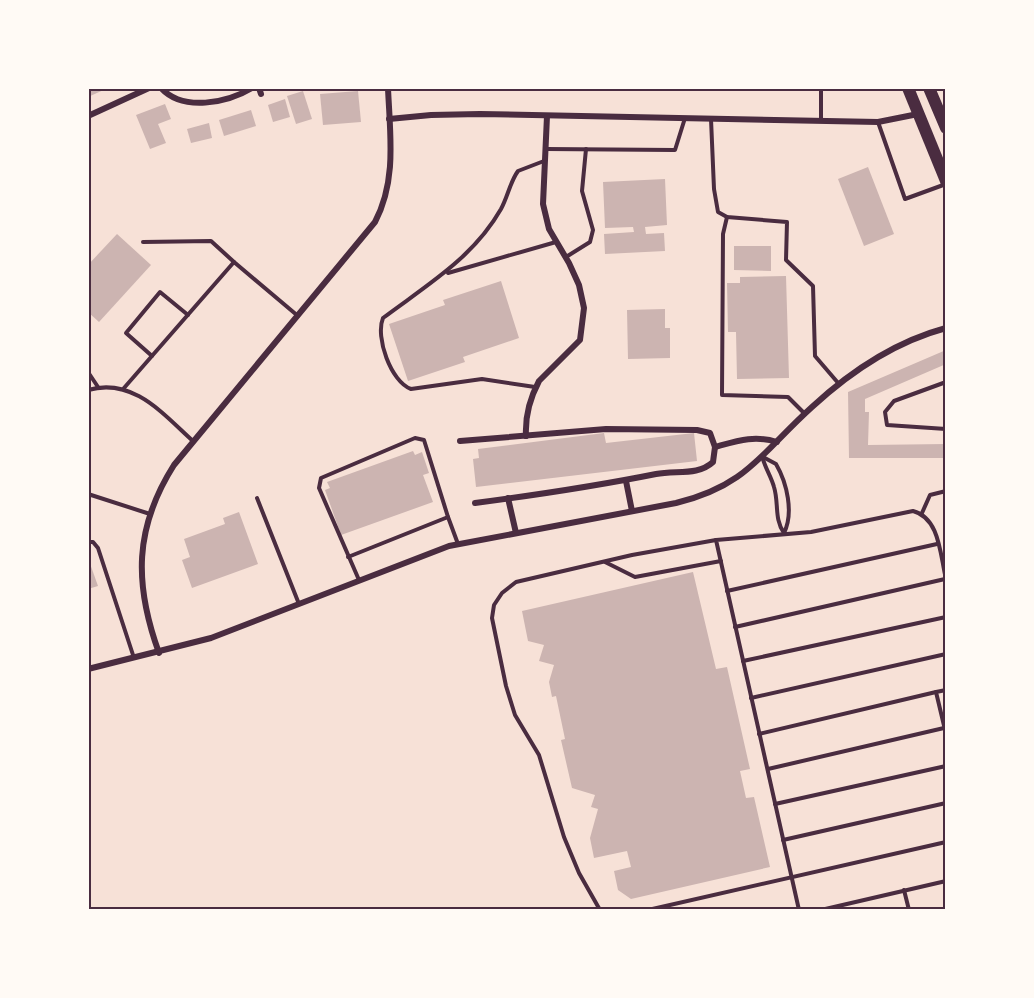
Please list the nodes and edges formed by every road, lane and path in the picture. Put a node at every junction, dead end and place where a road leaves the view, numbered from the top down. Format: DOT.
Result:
graph roads {
  1 [pos="149,88"];
  2 [pos="161,88"];
  3 [pos="252,88"];
  4 [pos="388,88"];
  5 [pos="821,88"];
  6 [pos="908,88"];
  7 [pos="929,88"];
  8 [pos="918,114"];
  9 [pos="88,116"];
  10 [pos="547,116"];
  11 [pos="685,118"];
  12 [pos="389,119"];
  13 [pos="711,119"];
  14 [pos="821,121"];
  15 [pos="878,122"];
  16 [pos="945,128"];
  17 [pos="545,149"];
  18 [pos="586,149"];
  19 [pos="544,161"];
  20 [pos="945,183"];
  21 [pos="727,217"];
  22 [pos="143,242"];
  23 [pos="557,242"];
  24 [pos="566,257"];
  25 [pos="234,262"];
  26 [pos="444,274"];
  27 [pos="188,315"];
  28 [pos="298,316"];
  29 [pos="945,328"];
  30 [pos="152,356"];
  31 [pos="88,372"];
  32 [pos="945,381"];
  33 [pos="839,384"];
  34 [pos="98,387"];
  35 [pos="536,387"];
  36 [pos="124,388"];
  37 [pos="88,390"];
  38 [pos="805,414"];
  39 [pos="945,429"];
  40 [pos="526,436"];
  41 [pos="194,441"];
  42 [pos="460,441"];
  43 [pos="777,442"];
  44 [pos="715,447"];
  45 [pos="762,456"];
  46 [pos="626,481"];
  47 [pos="945,491"];
  48 [pos="88,494"];
  49 [pos="256,498"];
  50 [pos="508,498"];
  51 [pos="475,503"];
  52 [pos="632,511"];
  53 [pos="150,513"];
  54 [pos="922,513"];
  55 [pos="448,517"];
  56 [pos="516,533"];
  57 [pos="784,534"];
  58 [pos="716,540"];
  59 [pos="88,542"];
  60 [pos="458,544"];
  61 [pos="938,544"];
  62 [pos="348,557"];
  63 [pos="605,561"];
  64 [pos="721,561"];
  65 [pos="944,566"];
  66 [pos="945,579"];
  67 [pos="359,580"];
  68 [pos="727,591"];
  69 [pos="299,604"];
  70 [pos="945,616"];
  71 [pos="735,627"];
  72 [pos="159,653"];
  73 [pos="945,654"];
  74 [pos="135,658"];
  75 [pos="743,662"];
  76 [pos="88,669"];
  77 [pos="945,690"];
  78 [pos="936,692"];
  79 [pos="751,698"];
  80 [pos="945,731"];
  81 [pos="759,734"];
  82 [pos="945,766"];
  83 [pos="768,769"];
  84 [pos="945,803"];
  85 [pos="775,804"];
  86 [pos="783,840"];
  87 [pos="945,842"];
  88 [pos="792,877"];
  89 [pos="945,881"];
  90 [pos="904,890"];
  91 [pos="600,909"];
  92 [pos="648,909"];
  93 [pos="799,909"];
  94 [pos="821,909"];
  95 [pos="909,909"];
  1 -- 9 [label="street"];
  2 -- 3 [label="street"];
  4 -- 12 [label="street"];
  5 -- 14 [label="lane"];
  6 -- 8 [label="main road"];
  7 -- 16 [label="main road"];
  8 -- 15 [label="street"];
  8 -- 20 [label="main road"];
  10 -- 11 [label="street"];
  10 -- 12 [label="street"];
  10 -- 17 [label="street"];
  11 -- 13 [label="street"];
  11 -- 18 [label="lane"];
  12 -- 28 [label="street"];
  13 -- 14 [label="street"];
  13 -- 21 [label="lane"];
  14 -- 15 [label="street"];
  15 -- 20 [label="lane"];
  17 -- 18 [label="lane"];
  17 -- 19 [label="street"];
  18 -- 24 [label="lane"];
  19 -- 23 [label="street"];
  19 -- 26 [label="lane"];
  21 -- 33 [label="lane"];
  21 -- 38 [label="lane"];
  22 -- 25 [label="lane"];
  23 -- 24 [label="street"];
  23 -- 26 [label="lane"];
  24 -- 35 [label="street"];
  25 -- 27 [label="lane"];
  25 -- 28 [label="lane"];
  26 -- 35 [label="lane"];
  27 -- 30 [label="lane"];
  27 -- 30 [label="lane"];
  28 -- 41 [label="street"];
  29 -- 33 [label="street"];
  30 -- 36 [label="lane"];
  31 -- 34 [label="lane"];
  32 -- 39 [label="lane"];
  33 -- 38 [label="street"];
  34 -- 36 [label="lane"];
  34 -- 37 [label="lane"];
  35 -- 40 [label="street"];
  36 -- 41 [label="lane"];
  38 -- 43 [label="street"];
  40 -- 42 [label="street"];
  40 -- 44 [label="street"];
  41 -- 53 [label="street"];
  43 -- 44 [label="street"];
  43 -- 45 [label="street"];
  44 -- 46 [label="street"];
  45 -- 52 [label="street"];
  45 -- 57 [label="lane"];
  45 -- 57 [label="lane"];
  46 -- 50 [label="street"];
  46 -- 52 [label="street"];
  47 -- 54 [label="lane"];
  48 -- 53 [label="lane"];
  49 -- 69 [label="lane"];
  50 -- 51 [label="street"];
  50 -- 56 [label="street"];
  52 -- 56 [label="street"];
  53 -- 72 [label="street"];
  54 -- 57 [label="lane"];
  54 -- 61 [label="lane"];
  55 -- 60 [label="lane"];
  55 -- 62 [label="lane"];
  55 -- 62 [label="lane"];
  56 -- 60 [label="street"];
  57 -- 58 [label="lane"];
  58 -- 63 [label="lane"];
  58 -- 64 [label="lane"];
  59 -- 74 [label="lane"];
  60 -- 67 [label="street"];
  61 -- 65 [label="lane"];
  61 -- 68 [label="lane"];
  62 -- 67 [label="lane"];
  63 -- 64 [label="lane"];
  63 -- 91 [label="lane"];
  64 -- 68 [label="lane"];
  65 -- 66 [label="lane"];
  66 -- 71 [label="lane"];
  67 -- 69 [label="street"];
  68 -- 71 [label="lane"];
  69 -- 72 [label="street"];
  70 -- 75 [label="lane"];
  71 -- 75 [label="lane"];
  72 -- 74 [label="street"];
  73 -- 79 [label="lane"];
  74 -- 76 [label="street"];
  75 -- 79 [label="lane"];
  77 -- 78 [label="lane"];
  78 -- 80 [label="lane"];
  78 -- 81 [label="lane"];
  79 -- 81 [label="lane"];
  80 -- 83 [label="lane"];
  81 -- 83 [label="lane"];
  82 -- 85 [label="lane"];
  83 -- 85 [label="lane"];
  84 -- 86 [label="lane"];
  85 -- 86 [label="lane"];
  86 -- 88 [label="lane"];
  87 -- 88 [label="lane"];
  88 -- 92 [label="lane"];
  88 -- 93 [label="lane"];
  89 -- 90 [label="lane"];
  90 -- 94 [label="lane"];
  90 -- 95 [label="lane"];
}
